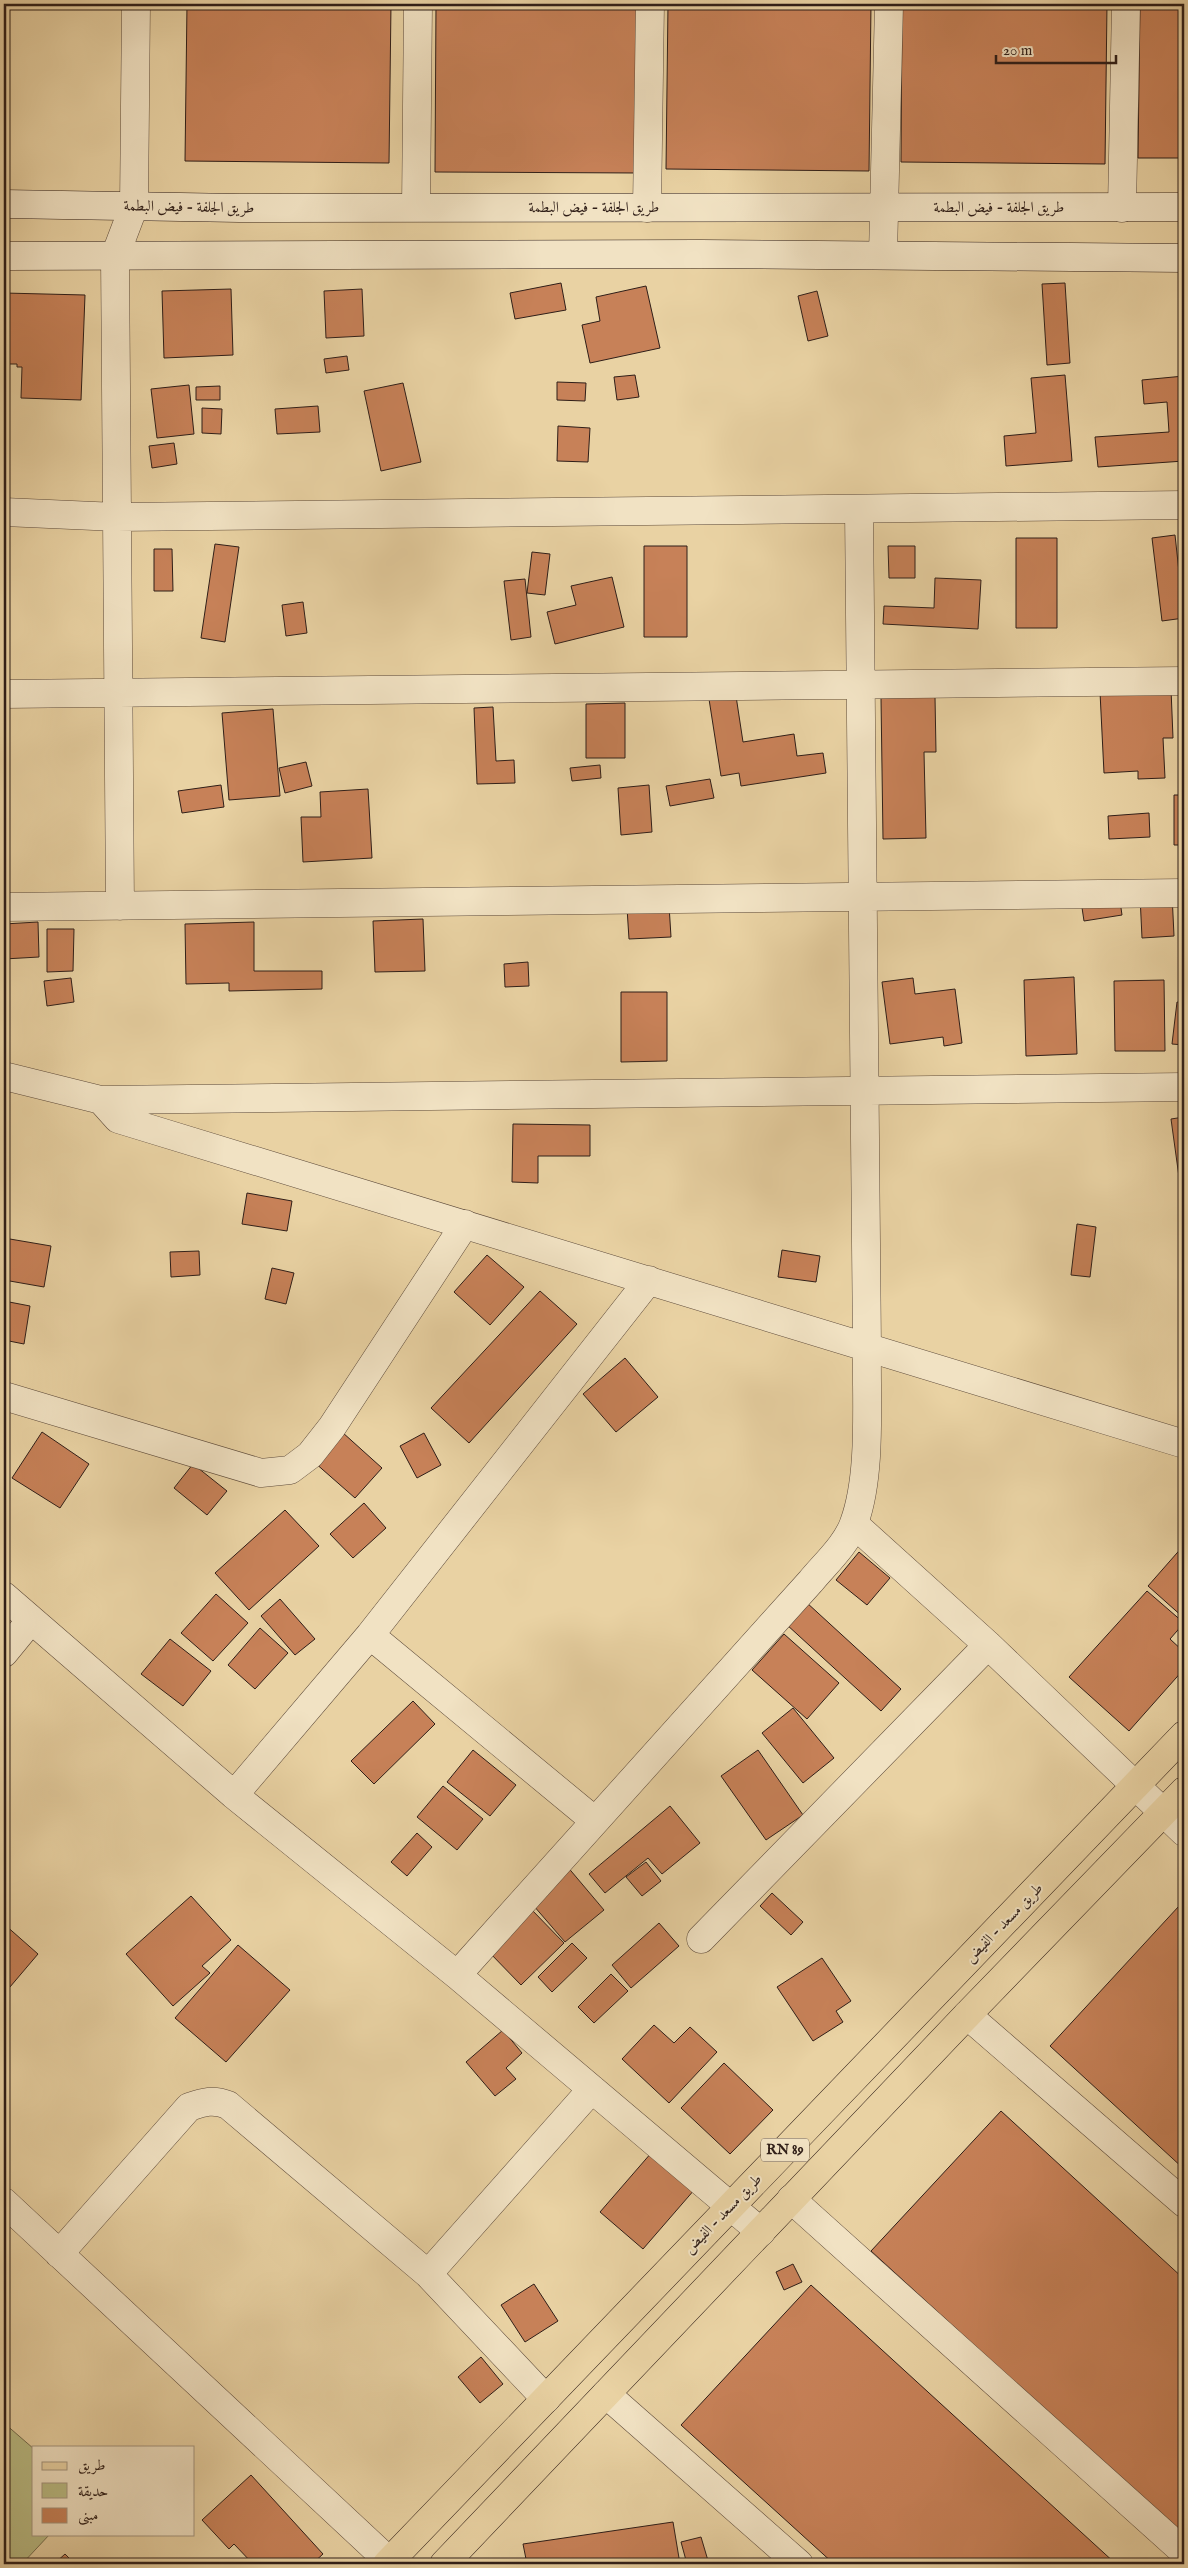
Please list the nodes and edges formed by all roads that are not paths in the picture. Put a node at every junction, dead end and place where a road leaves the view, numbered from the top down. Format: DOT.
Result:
graph roads {
  1 [pos="136,4"];
  2 [pos="418,4"];
  3 [pos="650,4"];
  4 [pos="889,4"];
  5 [pos="1126,4"];
  6 [pos="4,204"];
  7 [pos="134,206"];
  8 [pos="416,207"];
  9 [pos="886,207"];
  10 [pos="647,208"];
  11 [pos="1122,208"];
  12 [pos="1184,208"];
  13 [pos="883,255"];
  14 [pos="4,256"];
  15 [pos="115,256"];
  16 [pos="1184,258"];
  17 [pos="1184,505"];
  18 [pos="858,509"];
  19 [pos="4,512"];
  20 [pos="117,517"];
  21 [pos="1184,681"];
  22 [pos="860,684"];
  23 [pos="118,693"];
  24 [pos="4,694"];
  25 [pos="1184,893"];
  26 [pos="862,897"];
  27 [pos="120,906"];
  28 [pos="4,907"];
  29 [pos="4,1076"];
  30 [pos="1184,1087"];
  31 [pos="864,1091"];
  32 [pos="101,1100"];
  33 [pos="465,1224"];
  34 [pos="649,1280"];
  35 [pos="866,1348"];
  36 [pos="4,1396"];
  37 [pos="1184,1444"];
  38 [pos="854,1524"];
  39 [pos="4,1596"];
  40 [pos="31,1620"];
  41 [pos="370,1635"];
  42 [pos="988,1645"];
  43 [pos="4,1652"];
  44 [pos="1184,1735"];
  45 [pos="1137,1786"];
  46 [pos="1184,1791"];
  47 [pos="234,1795"];
  48 [pos="1164,1814"];
  49 [pos="595,1821"];
  50 [pos="1184,1832"];
  51 [pos="701,1939"];
  52 [pos="457,1975"];
  53 [pos="967,2014"];
  54 [pos="592,2089"];
  55 [pos="791,2199"];
  56 [pos="4,2202"];
  57 [pos="1184,2203"];
  58 [pos="730,2206"];
  59 [pos="761,2232"];
  60 [pos="59,2254"];
  61 [pos="428,2274"];
  62 [pos="606,2394"];
  63 [pos="546,2398"];
  64 [pos="1184,2552"];
  65 [pos="389,2563"];
  66 [pos="444,2564"];
  67 [pos="799,2564"];
  1 -- 7 [label="street"];
  2 -- 8 [label="street"];
  3 -- 10 [label="street"];
  4 -- 9 [label="street"];
  5 -- 11 [label="street"];
  6 -- 7 [label="street, طريق الجلفة - فيض البطمة"];
  7 -- 8 [label="street, طريق الجلفة - فيض البطمة"];
  7 -- 15 [label="street"];
  8 -- 10 [label="street, طريق الجلفة - فيض البطمة"];
  9 -- 10 [label="street, طريق الجلفة - فيض البطمة"];
  9 -- 11 [label="street, طريق الجلفة - فيض البطمة"];
  9 -- 13 [label="street"];
  11 -- 12 [label="street, طريق الجلفة - فيض البطمة"];
  13 -- 15 [label="street"];
  13 -- 16 [label="street"];
  14 -- 15 [label="street"];
  15 -- 20 [label="street"];
  17 -- 18 [label="street"];
  18 -- 20 [label="street"];
  18 -- 22 [label="street"];
  19 -- 20 [label="street"];
  20 -- 23 [label="street"];
  21 -- 22 [label="street"];
  22 -- 23 [label="street"];
  22 -- 26 [label="street"];
  23 -- 24 [label="street"];
  23 -- 27 [label="street"];
  25 -- 26 [label="street"];
  26 -- 27 [label="street"];
  26 -- 31 [label="street"];
  27 -- 28 [label="street"];
  29 -- 32 [label="street"];
  30 -- 31 [label="street"];
  31 -- 32 [label="street"];
  31 -- 35 [label="street"];
  32 -- 33 [label="street"];
  33 -- 34 [label="street"];
  33 -- 36 [label="street"];
  34 -- 35 [label="street"];
  34 -- 41 [label="street"];
  35 -- 37 [label="street"];
  35 -- 38 [label="street"];
  38 -- 42 [label="street"];
  38 -- 49 [label="street"];
  39 -- 40 [label="street"];
  40 -- 43 [label="street"];
  40 -- 47 [label="street"];
  41 -- 47 [label="street"];
  41 -- 49 [label="street"];
  42 -- 45 [label="street"];
  42 -- 51 [label="street"];
  44 -- 45 [label="main road, طريق مسعد - الفيض / RN 89"];
  45 -- 48 [label="street"];
  45 -- 58 [label="main road, طريق مسعد - الفيض / RN 89"];
  46 -- 48 [label="main road, RN 89"];
  47 -- 52 [label="street"];
  48 -- 50 [label="street"];
  48 -- 53 [label="main road, RN 89"];
  49 -- 52 [label="street"];
  52 -- 54 [label="street"];
  53 -- 55 [label="main road, RN 89"];
  53 -- 57 [label="street"];
  54 -- 58 [label="street"];
  54 -- 61 [label="street"];
  55 -- 59 [label="main road, RN 89"];
  55 -- 64 [label="street"];
  56 -- 60 [label="street"];
  58 -- 59 [label="street"];
  58 -- 63 [label="main road, طريق مسعد - الفيض / RN 89"];
  59 -- 62 [label="main road, RN 89"];
  60 -- 61 [label="street"];
  60 -- 65 [label="street"];
  61 -- 63 [label="street"];
  62 -- 66 [label="main road, RN 89"];
  62 -- 67 [label="street"];
  63 -- 65 [label="main road, طريق مسعد - الفيض / RN 89"];
}
